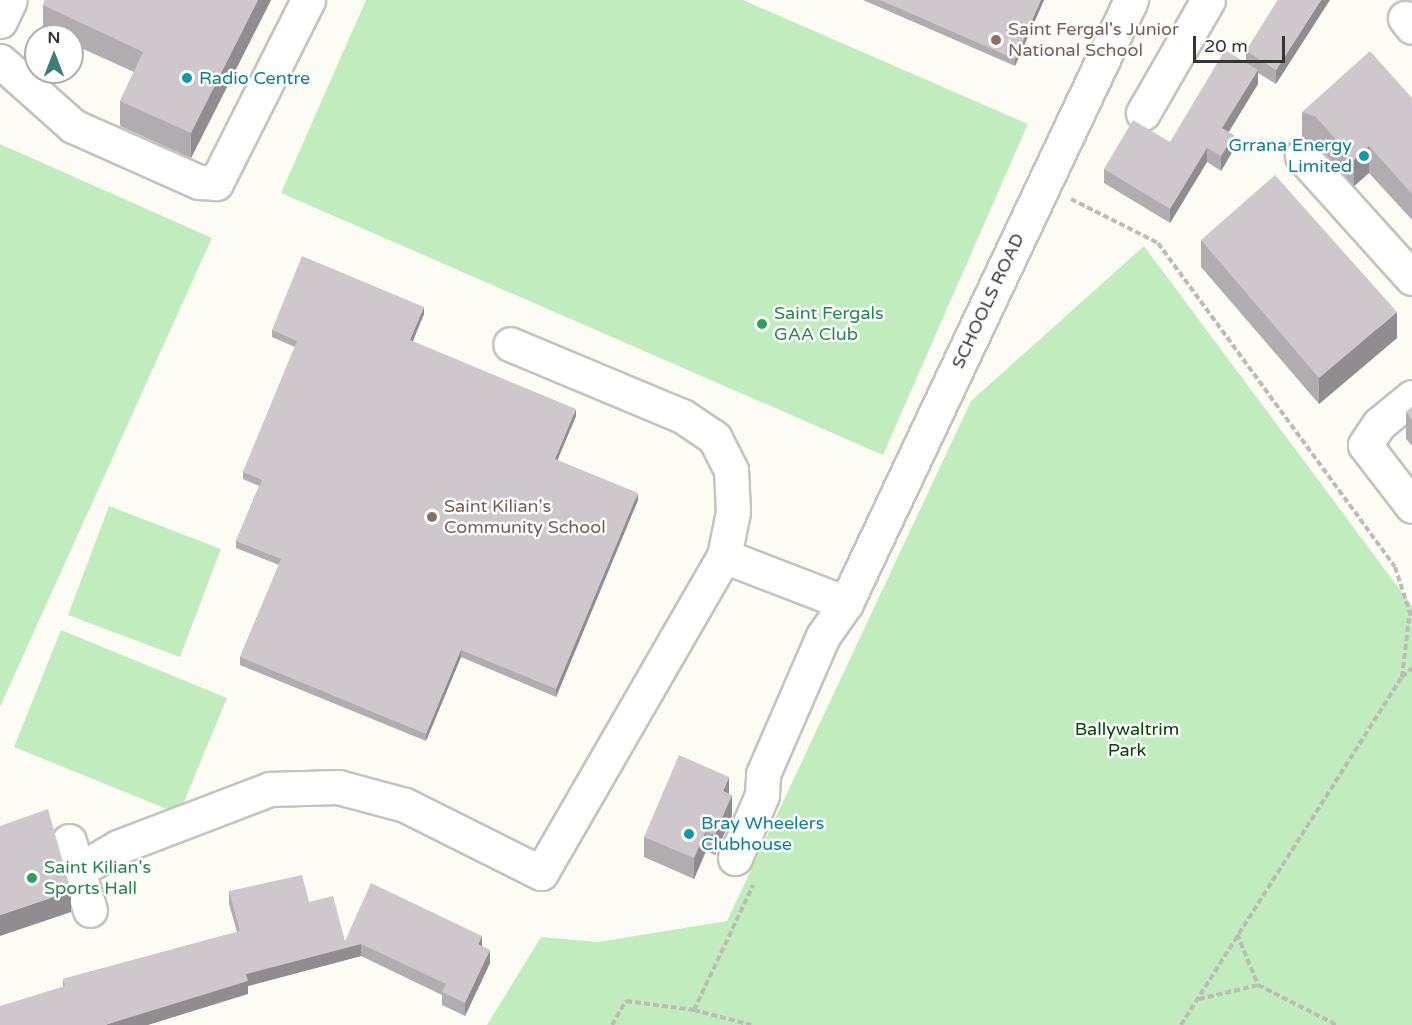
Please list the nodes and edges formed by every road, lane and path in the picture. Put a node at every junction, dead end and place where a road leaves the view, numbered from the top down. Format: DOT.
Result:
graph roads {
  1 [pos="10,0"];
  2 [pos="308,0"];
  3 [pos="1131,0"];
  4 [pos="1208,0"];
  5 [pos="0,21"];
  6 [pos="0,61"];
  7 [pos="1143,113"];
  8 [pos="1302,156"];
  9 [pos="1043,185"];
  10 [pos="1412,278"];
  11 [pos="510,344"];
  12 [pos="1412,397"];
  13 [pos="1412,506"];
  14 [pos="724,556"];
  15 [pos="846,603"];
  16 [pos="1411,618"];
  17 [pos="1412,668"];
  18 [pos="1402,677"];
  19 [pos="735,858"];
  20 [pos="90,910"];
  21 [pos="1237,934"];
  22 [pos="1258,985"];
  23 [pos="1199,999"];
  24 [pos="694,1010"];
  25 [pos="612,1025"];
  26 [pos="751,1025"];
  27 [pos="1181,1025"];
  28 [pos="1337,1025"];
  1 -- 5 [label="street"];
  2 -- 6 [label="street"];
  3 -- 9 [label="street, SCHOOLS ROAD"];
  4 -- 7 [label="street"];
  8 -- 10 [label="street"];
  9 -- 15 [label="street, SCHOOLS ROAD"];
  9 -- 16 [label="path"];
  11 -- 14 [label="street"];
  12 -- 13 [label="street"];
  14 -- 15 [label="street"];
  14 -- 20 [label="street"];
  15 -- 19 [label="street, SCHOOLS ROAD"];
  16 -- 18 [label="path"];
  17 -- 18 [label="path"];
  18 -- 21 [label="path"];
  19 -- 24 [label="path"];
  21 -- 22 [label="path"];
  21 -- 23 [label="path"];
  22 -- 23 [label="path"];
  22 -- 28 [label="path"];
  23 -- 27 [label="path"];
  24 -- 25 [label="path"];
  24 -- 26 [label="path"];
}
